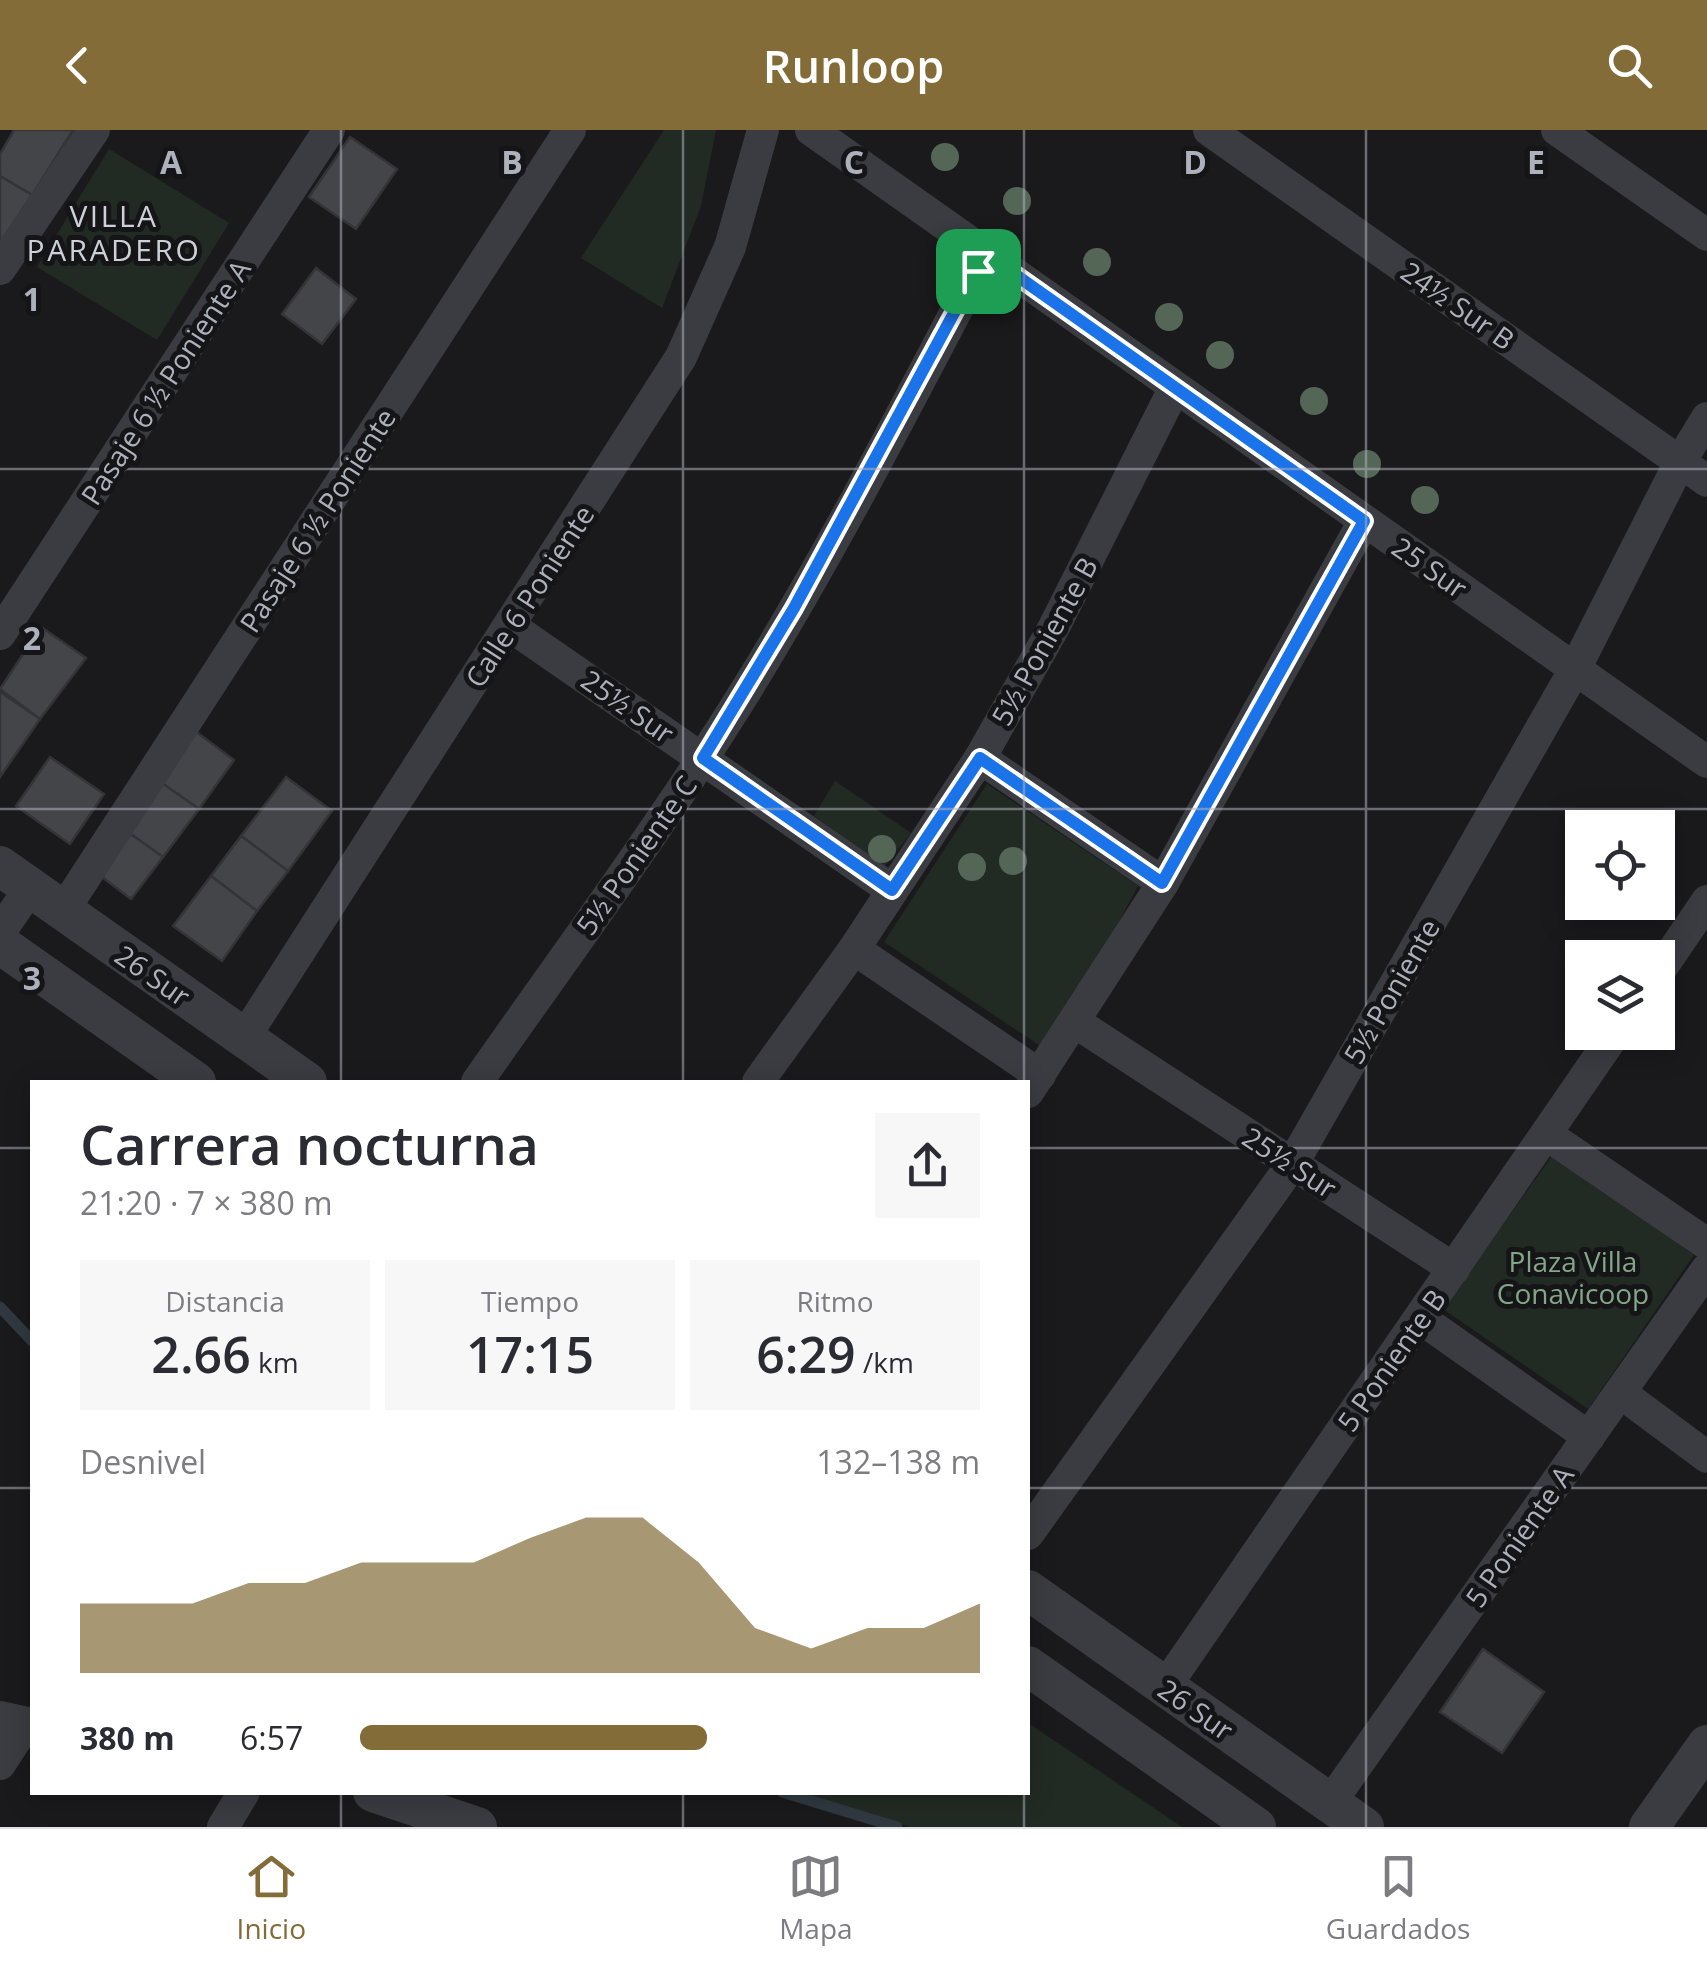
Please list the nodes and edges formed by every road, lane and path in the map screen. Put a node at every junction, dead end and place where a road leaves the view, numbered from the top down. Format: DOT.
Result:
graph roads {
  1 [pos="94,130"];
  2 [pos="330,130"];
  3 [pos="570,130"];
  4 [pos="764,130"];
  5 [pos="811,130"];
  6 [pos="1209,130"];
  7 [pos="1558,130"];
  8 [pos="1707,234"];
  9 [pos="986,254"];
  10 [pos="0,269"];
  11 [pos="1175,387"];
  12 [pos="1707,418"];
  13 [pos="1694,471"];
  14 [pos="1364,521"];
  15 [pos="510,626"];
  16 [pos="0,634"];
  17 [pos="1576,669"];
  18 [pos="703,758"];
  19 [pos="980,758"];
  20 [pos="1707,762"];
  21 [pos="16,876"];
  22 [pos="1162,883"];
  23 [pos="892,890"];
  24 [pos="1707,901"];
  25 [pos="63,911"];
  26 [pos="0,932"];
  27 [pos="0,944"];
  28 [pos="1675,948"];
  29 [pos="854,949"];
  30 [pos="1075,1022"];
  31 [pos="244,1038"];
  32 [pos="1604,1050"];
  33 [pos="154,1053"];
  34 [pos="193,1080"];
  35 [pos="303,1080"];
  36 [pos="478,1080"];
  37 [pos="759,1080"];
  38 [pos="1030,1080"];
  39 [pos="1034,1083"];
  40 [pos="1546,1134"];
  41 [pos="1292,1164"];
  42 [pos="1707,1244"];
  43 [pos="1454,1268"];
  44 [pos="1707,1269"];
  45 [pos="1420,1318"];
  46 [pos="1621,1393"];
  47 [pos="1589,1437"];
  48 [pos="1707,1456"];
  49 [pos="1030,1531"];
  50 [pos="1030,1591"];
  51 [pos="1030,1667"];
  52 [pos="1166,1687"];
  53 [pos="19,1726"];
  54 [pos="1707,1745"];
  55 [pos="0,1764"];
  56 [pos="242,1795"];
  57 [pos="382,1795"];
  58 [pos="1330,1804"];
  59 [pos="223,1827"];
  60 [pos="476,1827"];
  61 [pos="1256,1827"];
  62 [pos="1364,1827"];
  63 [pos="1650,1827"];
  1 -- 10 [label="street"];
  2 -- 16 [label="street, Pasaje 6 ½ Poniente A"];
  3 -- 25 [label="street, Pasaje 6 ½ Poniente"];
  4 -- 15 [label="street, Calle 6 Poniente"];
  5 -- 9 [label="street, 25 Sur"];
  6 -- 13 [label="street, 24½ Sur B"];
  7 -- 8 [label="street"];
  9 -- 11 [label="street, 25 Sur"];
  9 -- 18 [label="street, 5½ Poniente C"];
  11 -- 14 [label="street, 25 Sur"];
  11 -- 19 [label="street, 5½ Poniente B"];
  12 -- 13 [label="street, 5½ Poniente"];
  13 -- 17 [label="street, 5½ Poniente"];
  14 -- 17 [label="street, 25 Sur"];
  14 -- 22 [label="street"];
  15 -- 18 [label="street, 25½ Sur"];
  15 -- 31 [label="street, Calle 6 Poniente"];
  17 -- 20 [label="street, 25 Sur"];
  17 -- 41 [label="street, 5½ Poniente"];
  18 -- 23 [label="street, 25½ Sur"];
  18 -- 36 [label="street, 5½ Poniente C"];
  19 -- 22 [label="street"];
  19 -- 23 [label="street, 5½ Poniente B"];
  21 -- 25 [label="street, 26 Sur"];
  21 -- 26 [label="street"];
  22 -- 30 [label="street"];
  23 -- 29 [label="street, 5½ Poniente B"];
  24 -- 28 [label="street"];
  25 -- 31 [label="street, 26 Sur"];
  27 -- 33 [label="street"];
  29 -- 37 [label="street, 5½ Poniente B"];
  29 -- 38 [label="street"];
  30 -- 39 [label="street"];
  30 -- 41 [label="street, 25½ Sur"];
  31 -- 33 [label="street"];
  31 -- 35 [label="street, 26 Sur"];
  32 -- 40 [label="street, 5 Poniente B"];
  33 -- 34 [label="street"];
  40 -- 42 [label="street"];
  40 -- 43 [label="street, 5 Poniente B"];
  41 -- 43 [label="street, 25½ Sur"];
  41 -- 49 [label="street, 5½ Poniente"];
  43 -- 45 [label="street, 5 Poniente B"];
  44 -- 46 [label="street, 5 Poniente A"];
  45 -- 47 [label="street"];
  45 -- 52 [label="street, 5 Poniente B"];
  46 -- 47 [label="street, 5 Poniente A"];
  46 -- 48 [label="street"];
  47 -- 58 [label="street, 5 Poniente A"];
  50 -- 52 [label="street, 26 Sur"];
  51 -- 61 [label="street"];
  52 -- 58 [label="street, 26 Sur"];
  53 -- 55 [label="street"];
  54 -- 63 [label="street"];
  56 -- 59 [label="street"];
  57 -- 60 [label="street"];
  58 -- 62 [label="street, 26 Sur"];
}
